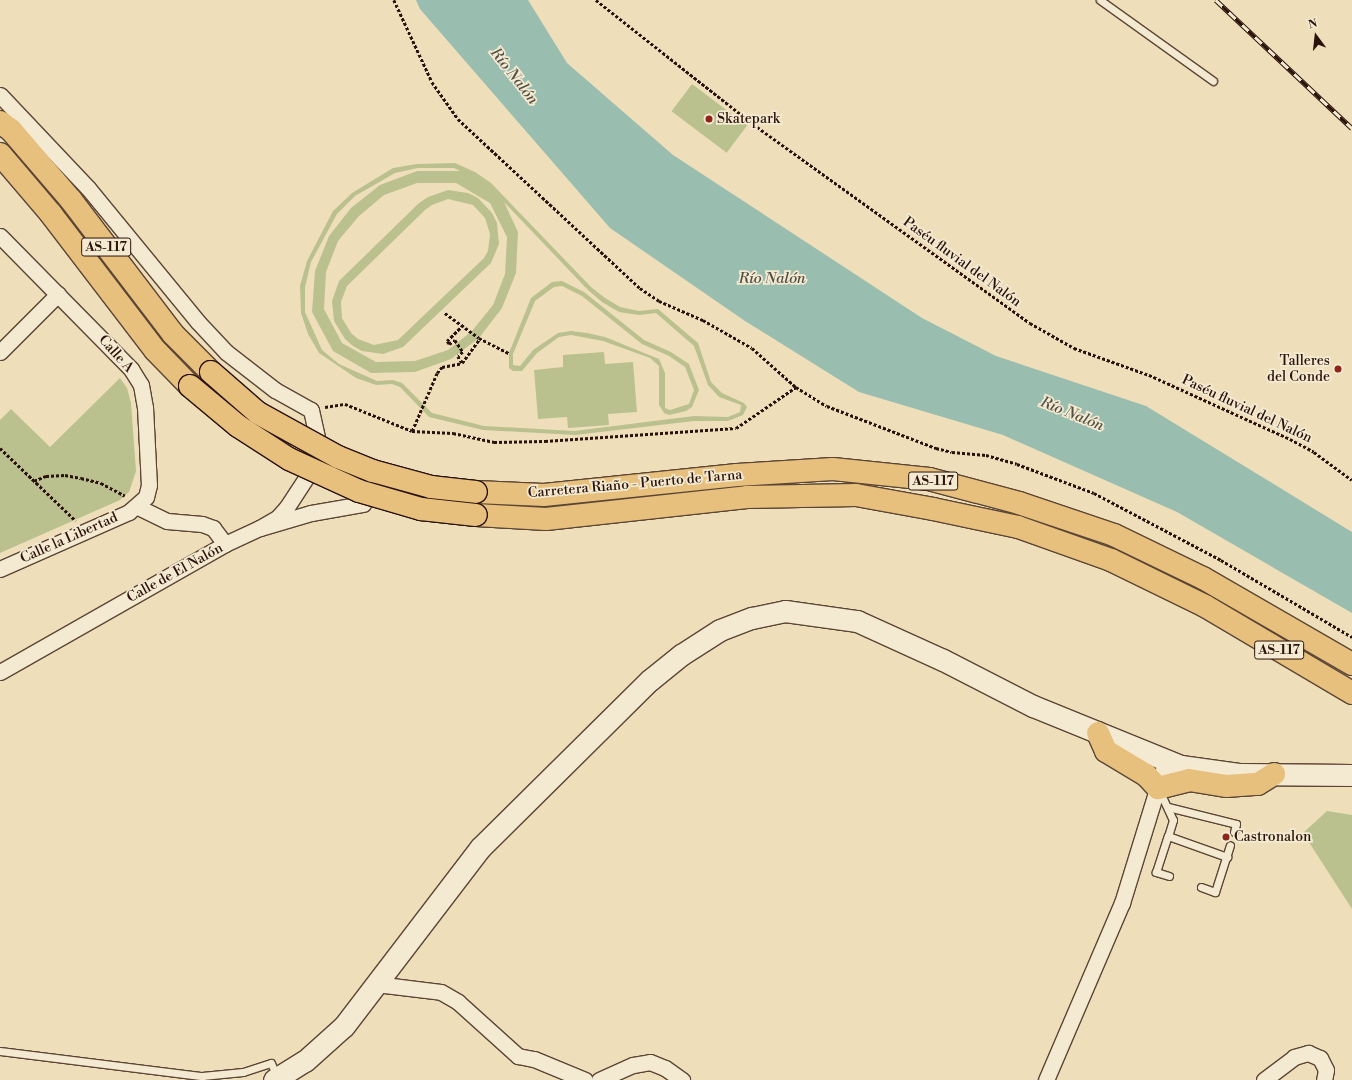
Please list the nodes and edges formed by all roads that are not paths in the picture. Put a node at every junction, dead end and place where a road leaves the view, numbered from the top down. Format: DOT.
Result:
graph roads {
  1 [pos="1100,0"];
  2 [pos="1213,81"];
  3 [pos="0,95"];
  4 [pos="0,122"];
  5 [pos="0,154"];
  6 [pos="0,236"];
  7 [pos="58,294"];
  8 [pos="0,352"];
  9 [pos="363,504"];
  10 [pos="138,506"];
  11 [pos="260,528"];
  12 [pos="225,544"];
  13 [pos="0,569"];
  14 [pos="1352,664"];
  15 [pos="0,672"];
  16 [pos="1352,693"];
  17 [pos="1098,733"];
  18 [pos="1166,760"];
  19 [pos="1274,774"];
  20 [pos="1352,775"];
  21 [pos="1158,788"];
  22 [pos="1168,807"];
  23 [pos="1234,832"];
  24 [pos="1168,836"];
  25 [pos="1230,845"];
  26 [pos="1227,857"];
  27 [pos="1169,876"];
  28 [pos="1201,887"];
  29 [pos="376,984"];
  30 [pos="0,1051"];
  31 [pos="276,1079"];
  32 [pos="585,1080"];
  33 [pos="599,1080"];
  34 [pos="682,1080"];
  35 [pos="1046,1080"];
  36 [pos="1264,1080"];
  37 [pos="1324,1080"];
  1 -- 2 [label="lane"];
  3 -- 11 [label="street"];
  4 -- 14 [label="main road, Carretera Riaño - Puerto de Tarna / AS-117, bridge"];
  5 -- 16 [label="main road, Carretera Riaño - Puerto de Tarna / AS-117, bridge"];
  6 -- 7 [label="street, Calle A"];
  7 -- 8 [label="street"];
  7 -- 10 [label="street, Calle A"];
  9 -- 11 [label="street, Calle de El Nalón"];
  10 -- 12 [label="street"];
  10 -- 13 [label="street, Calle la Libertad"];
  11 -- 12 [label="street, Calle de El Nalón"];
  12 -- 15 [label="street, Calle de El Nalón"];
  17 -- 18 [label="main road"];
  17 -- 21 [label="main road"];
  17 -- 29 [label="main road"];
  18 -- 19 [label="main road"];
  18 -- 21 [label="street"];
  19 -- 20 [label="main road"];
  19 -- 21 [label="main road"];
  21 -- 22 [label="lane"];
  21 -- 35 [label="street"];
  22 -- 23 [label="lane"];
  22 -- 24 [label="lane"];
  24 -- 26 [label="lane"];
  24 -- 27 [label="lane"];
  25 -- 26 [label="lane"];
  26 -- 28 [label="lane"];
  29 -- 31 [label="main road"];
  29 -- 32 [label="street"];
  30 -- 31 [label="lane"];
  33 -- 34 [label="street"];
  36 -- 37 [label="street"];
}
